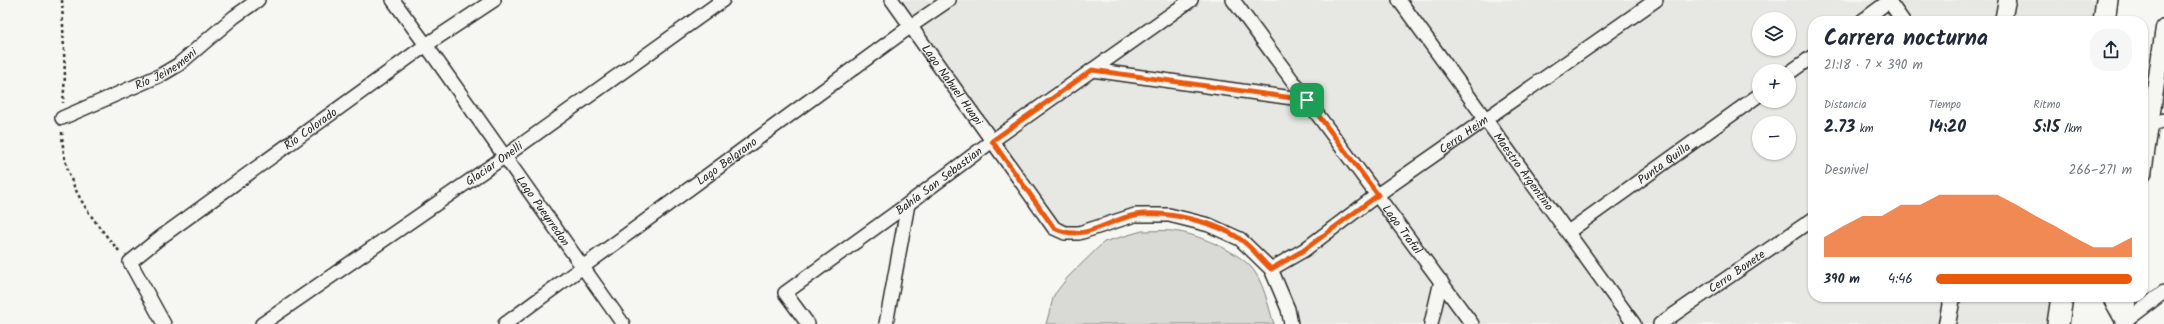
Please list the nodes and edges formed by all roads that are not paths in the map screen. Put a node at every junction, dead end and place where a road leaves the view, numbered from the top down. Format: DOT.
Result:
graph roads {
  1 [pos="258,0"];
  2 [pos="393,0"];
  3 [pos="494,0"];
  4 [pos="723,0"];
  5 [pos="892,0"];
  6 [pos="949,0"];
  7 [pos="1191,0"];
  8 [pos="1233,0"];
  9 [pos="1399,0"];
  10 [pos="1656,0"];
  11 [pos="2007,0"];
  12 [pos="2108,0"];
  13 [pos="1889,1"];
  14 [pos="1869,16"];
  15 [pos="1900,16"];
  16 [pos="2004,16"];
  17 [pos="2105,16"];
  18 [pos="911,26"];
  19 [pos="2164,28"];
  20 [pos="426,45"];
  21 [pos="1808,60"];
  22 [pos="1796,68"];
  23 [pos="1092,70"];
  24 [pos="1307,100"];
  25 [pos="1752,100"];
  26 [pos="62,118"];
  27 [pos="1487,120"];
  28 [pos="2157,123"];
  29 [pos="992,141"];
  30 [pos="2148,156"];
  31 [pos="504,157"];
  32 [pos="1378,195"];
  33 [pos="908,204"];
  34 [pos="1808,221"];
  35 [pos="1568,232"];
  36 [pos="583,267"];
  37 [pos="1271,269"];
  38 [pos="1441,281"];
  39 [pos="2164,292"];
  40 [pos="1951,302"];
  41 [pos="2061,302"];
  42 [pos="2112,302"];
  43 [pos="2127,302"];
  44 [pos="164,324"];
  45 [pos="262,324"];
  46 [pos="505,324"];
  47 [pos="623,324"];
  48 [pos="808,324"];
  49 [pos="886,324"];
  50 [pos="1291,324"];
  51 [pos="1431,324"];
  52 [pos="1472,324"];
  53 [pos="1634,324"];
  54 [pos="1660,324"];
  55 [pos="1947,324"];
  56 [pos="2058,324"];
  57 [pos="2123,324"];
  1 -- 26 [label="street, Río Jeinemeni"];
  2 -- 20 [label="street, Lago Pueyrredon"];
  3 -- 20 [label="street, Río Colorado"];
  4 -- 31 [label="street, Glaciar Onelli"];
  5 -- 18 [label="street, Lago Nahuel Huapi"];
  6 -- 18 [label="street, Lago Belgrano"];
  7 -- 23 [label="street, Bahía San Sebastian"];
  8 -- 24 [label="street, Lago Traful"];
  9 -- 27 [label="street, Maestro Argentino"];
  10 -- 27 [label="street, Cerro Heim"];
  11 -- 16 [label="street"];
  12 -- 17 [label="highway"];
  13 -- 14 [label="street"];
  13 -- 15 [label="street"];
  18 -- 29 [label="street, Lago Nahuel Huapi"];
  18 -- 36 [label="street, Lago Belgrano"];
  19 -- 28 [label="street"];
  20 -- 31 [label="street, Lago Pueyrredon"];
  20 -- 44 [label="street, Río Colorado"];
  21 -- 22 [label="street"];
  23 -- 24 [label="street"];
  23 -- 29 [label="street, Bahía San Sebastian"];
  24 -- 32 [label="street, Lago Traful"];
  25 -- 35 [label="street, Punta Quilla"];
  27 -- 32 [label="street, Cerro Heim"];
  27 -- 35 [label="street, Maestro Argentino"];
  28 -- 30 [label="street"];
  29 -- 33 [label="street, Bahía San Sebastian"];
  29 -- 37 [label="street, Lago Nahuel Huapi"];
  31 -- 36 [label="street, Lago Pueyrredon"];
  31 -- 45 [label="street, Glaciar Onelli"];
  32 -- 37 [label="street, Cerro Heim"];
  32 -- 38 [label="street, Lago Traful"];
  33 -- 48 [label="street, Bahía San Sebastian"];
  33 -- 49 [label="street"];
  34 -- 54 [label="street, Cerro Bonete"];
  35 -- 53 [label="street, Maestro Argentino"];
  36 -- 46 [label="street, Lago Belgrano"];
  36 -- 47 [label="street, Lago Pueyrredon"];
  37 -- 50 [label="street"];
  38 -- 51 [label="street"];
  38 -- 52 [label="street, Lago Traful"];
  39 -- 57 [label="street"];
  40 -- 55 [label="street"];
  41 -- 56 [label="highway"];
  42 -- 57 [label="street"];
  43 -- 57 [label="street"];
}
